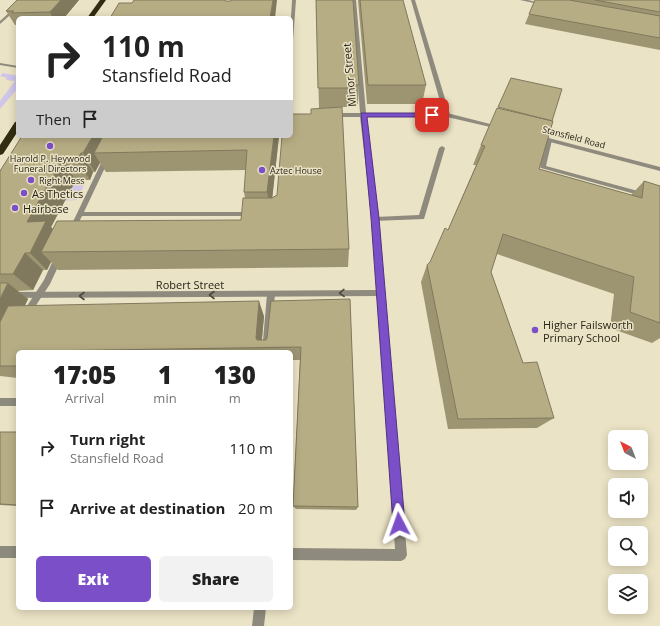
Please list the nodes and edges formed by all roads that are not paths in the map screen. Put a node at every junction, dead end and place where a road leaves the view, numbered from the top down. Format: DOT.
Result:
graph roads {
  1 [pos="25,0"];
  2 [pos="103,0"];
  3 [pos="294,0"];
  4 [pos="354,0"];
  5 [pos="413,0"];
  6 [pos="522,0"];
  7 [pos="545,4"];
  8 [pos="91,16"];
  9 [pos="293,16"];
  10 [pos="0,23"];
  11 [pos="0,64"];
  12 [pos="16,67"];
  13 [pos="363,115"];
  14 [pos="447,115"];
  15 [pos="327,116"];
  16 [pos="16,127"];
  17 [pos="508,129"];
  18 [pos="528,134"];
  19 [pos="549,140"];
  20 [pos="442,148"];
  21 [pos="111,150"];
  22 [pos="0,152"];
  23 [pos="660,169"];
  24 [pos="660,199"];
  25 [pos="79,214"];
  26 [pos="259,214"];
  27 [pos="375,218"];
  28 [pos="69,235"];
  29 [pos="63,248"];
  30 [pos="381,293"];
  31 [pos="271,294"];
  32 [pos="0,295"];
  33 [pos="37,296"];
  34 [pos="22,322"];
  35 [pos="266,350"];
  36 [pos="0,402"];
  37 [pos="16,402"];
  38 [pos="0,552"];
  39 [pos="16,552"];
  40 [pos="293,554"];
  41 [pos="260,610"];
  42 [pos="258,626"];
  1 -- 10 [label="street"];
  2 -- 8 [label="highway"];
  3 -- 9 [label="street"];
  4 -- 13 [label="street, Minor Street"];
  5 -- 14 [label="street"];
  6 -- 7 [label="street"];
  11 -- 12 [label="street"];
  13 -- 14 [label="street"];
  13 -- 15 [label="street"];
  13 -- 27 [label="street, Minor Street"];
  14 -- 17 [label="street"];
  16 -- 22 [label="highway"];
  18 -- 19 [label="street, Stansfield Road"];
  19 -- 23 [label="street, Stansfield Road"];
  19 -- 24 [label="street"];
  20 -- 27 [label="street"];
  21 -- 25 [label="street"];
  25 -- 26 [label="street"];
  25 -- 28 [label="street"];
  27 -- 30 [label="street, Minor Street"];
  29 -- 33 [label="street"];
  30 -- 31 [label="street, Robert Street, one-way"];
  30 -- 40 [label="street, Minor Street"];
  31 -- 33 [label="street, Robert Street, one-way"];
  31 -- 35 [label="street"];
  32 -- 33 [label="street, Robert Street"];
  33 -- 34 [label="street"];
  36 -- 37 [label="street"];
  38 -- 39 [label="street"];
  41 -- 42 [label="street"];
}
